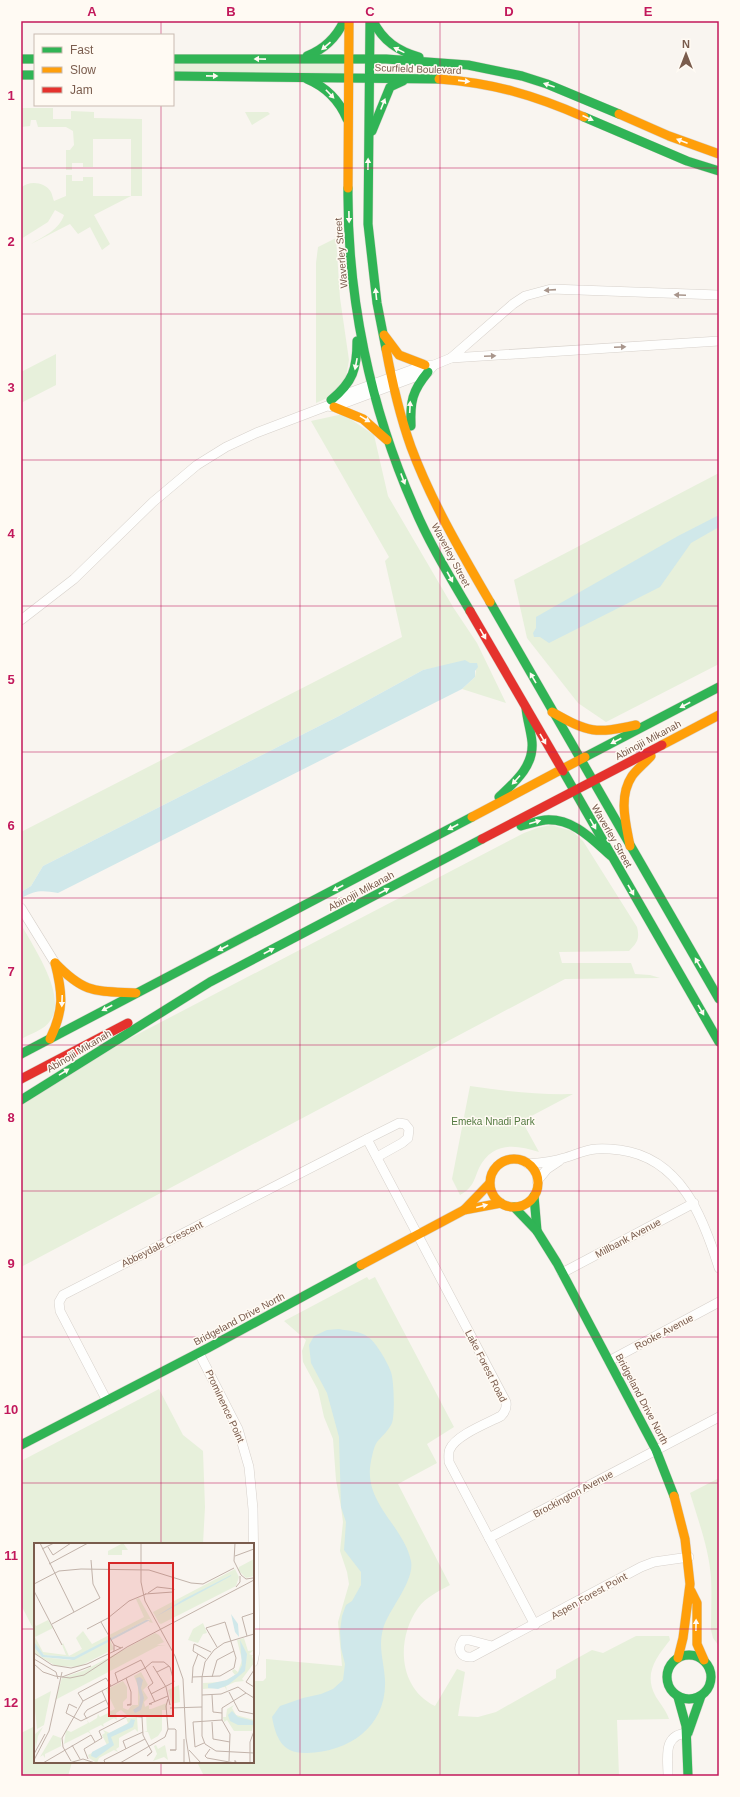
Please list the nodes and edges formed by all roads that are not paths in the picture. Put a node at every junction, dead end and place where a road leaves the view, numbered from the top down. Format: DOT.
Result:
graph roads {
  1 [pos="344,21"];
  2 [pos="349,21"];
  3 [pos="370,21"];
  4 [pos="373,21"];
  5 [pos="21,59"];
  6 [pos="34,59"];
  7 [pos="174,59"];
  8 [pos="299,59"];
  9 [pos="348,59"];
  10 [pos="369,59"];
  11 [pos="436,62"];
  12 [pos="21,75"];
  13 [pos="34,75"];
  14 [pos="174,76"];
  15 [pos="302,77"];
  16 [pos="348,78"];
  17 [pos="370,78"];
  18 [pos="408,79"];
  19 [pos="348,122"];
  20 [pos="369,140"];
  21 [pos="719,154"];
  22 [pos="719,170"];
  23 [pos="719,295"];
  24 [pos="357,311"];
  25 [pos="382,332"];
  26 [pos="719,341"];
  27 [pos="451,358"];
  28 [pos="429,367"];
  29 [pos="392,381"];
  30 [pos="373,388"];
  31 [pos="331,404"];
  32 [pos="389,442"];
  33 [pos="411,446"];
  34 [pos="21,620"];
  35 [pos="719,687"];
  36 [pos="526,708"];
  37 [pos="552,712"];
  38 [pos="719,715"];
  39 [pos="650,723"];
  40 [pos="661,745"];
  41 [pos="580,760"];
  42 [pos="561,770"];
  43 [pos="593,781"];
  44 [pos="574,791"];
  45 [pos="487,809"];
  46 [pos="497,832"];
  47 [pos="630,846"];
  48 [pos="611,856"];
  49 [pos="21,908"];
  50 [pos="55,963"];
  51 [pos="210,982"];
  52 [pos="137,993"];
  53 [pos="719,1000"];
  54 [pos="50,1039"];
  55 [pos="719,1042"];
  56 [pos="21,1054"];
  57 [pos="21,1079"];
  58 [pos="21,1100"];
  59 [pos="367,1139"];
  60 [pos="377,1157"];
  61 [pos="563,1158"];
  62 [pos="528,1164"];
  63 [pos="538,1181"];
  64 [pos="489,1184"];
  65 [pos="534,1196"];
  66 [pos="501,1204"];
  67 [pos="694,1204"];
  68 [pos="514,1207"];
  69 [pos="464,1210"];
  70 [pos="537,1231"];
  71 [pos="418,1236"];
  72 [pos="719,1268"];
  73 [pos="562,1273"];
  74 [pos="719,1302"];
  75 [pos="199,1353"];
  76 [pos="609,1361"];
  77 [pos="107,1401"];
  78 [pos="719,1417"];
  79 [pos="21,1444"];
  80 [pos="656,1450"];
  81 [pos="489,1538"];
  82 [pos="253,1543"];
  83 [pos="689,1557"];
  84 [pos="691,1591"];
  85 [pos="535,1625"];
  86 [pos="492,1646"];
  87 [pos="678,1658"];
  88 [pos="706,1663"];
  89 [pos="719,1669"];
  90 [pos="719,1687"];
  91 [pos="703,1695"];
  92 [pos="678,1697"];
  93 [pos="688,1733"];
  94 [pos="668,1776"];
  95 [pos="688,1776"];
  1 -- 8 [label="main road, one-way"];
  2 -- 9 [label="main road, Waverley Street"];
  3 -- 10 [label="main road, Waverley Street"];
  11 -- 4 [label="main road, one-way"];
  5 -- 6 [label="main road"];
  8 -- 7 [label="main road, Scurfield Boulevard, one-way"];
  8 -- 9 [label="main road, Scurfield Boulevard"];
  9 -- 10 [label="main road, Scurfield Boulevard"];
  9 -- 16 [label="main road, Waverley Street"];
  10 -- 11 [label="main road, Scurfield Boulevard"];
  10 -- 17 [label="main road, Waverley Street"];
  21 -- 11 [label="main road, Scurfield Boulevard, one-way"];
  12 -- 13 [label="main road"];
  14 -- 15 [label="main road, Scurfield Boulevard, one-way"];
  15 -- 16 [label="main road, Scurfield Boulevard"];
  15 -- 19 [label="main road, one-way"];
  16 -- 17 [label="main road, Scurfield Boulevard"];
  16 -- 19 [label="main road, Waverley Street"];
  17 -- 18 [label="main road, Scurfield Boulevard"];
  17 -- 20 [label="main road, Waverley Street"];
  20 -- 18 [label="main road, one-way"];
  18 -- 22 [label="main road, Scurfield Boulevard, one-way"];
  19 -- 24 [label="main road, Waverley Street, one-way"];
  25 -- 20 [label="main road, Waverley Street, one-way"];
  23 -- 27 [label="street, one-way"];
  24 -- 30 [label="main road, Waverley Street"];
  24 -- 31 [label="main road, one-way"];
  25 -- 28 [label="main road"];
  25 -- 29 [label="main road, Waverley Street"];
  27 -- 26 [label="street, one-way"];
  27 -- 28 [label="street"];
  28 -- 29 [label="street"];
  33 -- 28 [label="main road, one-way"];
  29 -- 30 [label="street"];
  29 -- 33 [label="main road, Waverley Street"];
  30 -- 31 [label="street"];
  30 -- 32 [label="main road, Waverley Street"];
  31 -- 32 [label="main road, one-way"];
  31 -- 34 [label="street"];
  32 -- 36 [label="main road, Waverley Street, one-way"];
  37 -- 33 [label="main road, Waverley Street, one-way"];
  35 -- 39 [label="main road, Abinojii Mikanah, one-way"];
  36 -- 42 [label="main road, Waverley Street, one-way"];
  36 -- 45 [label="main road, one-way"];
  37 -- 39 [label="main road"];
  37 -- 41 [label="main road, Waverley Street"];
  38 -- 40 [label="main road, Abinojii Mikanah"];
  39 -- 41 [label="main road, Abinojii Mikanah, one-way"];
  40 -- 43 [label="main road, Abinojii Mikanah"];
  40 -- 47 [label="main road"];
  41 -- 42 [label="main road, Abinojii Mikanah"];
  41 -- 43 [label="main road, Waverley Street"];
  42 -- 44 [label="main road, Waverley Street"];
  42 -- 45 [label="main road, Abinojii Mikanah"];
  43 -- 44 [label="main road, Abinojii Mikanah"];
  43 -- 47 [label="main road, Waverley Street"];
  44 -- 46 [label="main road, Abinojii Mikanah"];
  44 -- 48 [label="main road, Waverley Street, one-way"];
  45 -- 52 [label="main road, Abinojii Mikanah, one-way"];
  46 -- 48 [label="main road, one-way"];
  51 -- 46 [label="main road, Abinojii Mikanah, one-way"];
  53 -- 47 [label="main road, Waverley Street, one-way"];
  48 -- 55 [label="main road, Waverley Street, one-way"];
  49 -- 50 [label="street"];
  50 -- 52 [label="main road"];
  50 -- 54 [label="main road, one-way"];
  51 -- 57 [label="main road"];
  58 -- 51 [label="main road, Abinojii Mikanah, one-way"];
  52 -- 54 [label="main road, Abinojii Mikanah, one-way"];
  54 -- 56 [label="main road, Abinojii Mikanah"];
  59 -- 60 [label="street"];
  59 -- 60 [label="street, Abbeydale Crescent"];
  59 -- 77 [label="street, Abbeydale Crescent"];
  60 -- 71 [label="street"];
  61 -- 62 [label="street"];
  61 -- 63 [label="street"];
  61 -- 67 [label="street"];
  62 -- 63 [label="main road"];
  62 -- 64 [label="main road"];
  63 -- 65 [label="main road"];
  64 -- 66 [label="main road"];
  64 -- 69 [label="main road, Bridgeland Drive North"];
  65 -- 68 [label="main road"];
  65 -- 70 [label="main road, Bridgeland Drive North"];
  66 -- 68 [label="main road"];
  69 -- 66 [label="main road, Bridgeland Drive North, one-way"];
  67 -- 72 [label="street"];
  67 -- 73 [label="street, Millbank Avenue"];
  68 -- 70 [label="main road, Bridgeland Drive North"];
  69 -- 71 [label="main road, Bridgeland Drive North"];
  70 -- 73 [label="main road, Bridgeland Drive North"];
  71 -- 75 [label="main road, Bridgeland Drive North"];
  71 -- 81 [label="street, Lake Forest Road"];
  73 -- 76 [label="main road, Bridgeland Drive North"];
  74 -- 76 [label="street, Rooke Avenue"];
  75 -- 77 [label="main road, Bridgeland Drive North"];
  75 -- 82 [label="street, Prominence Point"];
  76 -- 80 [label="main road, Bridgeland Drive North"];
  77 -- 79 [label="main road, Bridgeland Drive North"];
  78 -- 80 [label="street, Brockington Avenue"];
  80 -- 81 [label="street, Brockington Avenue"];
  80 -- 83 [label="main road, Bridgeland Drive North"];
  81 -- 85 [label="street, Lake Forest Road"];
  83 -- 84 [label="main road, Bridgeland Drive North"];
  83 -- 85 [label="street, Aspen Forest Point"];
  84 -- 87 [label="main road, Bridgeland Drive North"];
  88 -- 84 [label="main road, Bridgeland Drive North, one-way"];
  85 -- 86 [label="street, Aspen Forest Point"];
  87 -- 88 [label="main road"];
  87 -- 92 [label="main road"];
  88 -- 89 [label="main road"];
  88 -- 91 [label="main road"];
  90 -- 91 [label="main road"];
  91 -- 92 [label="main road"];
  91 -- 93 [label="main road"];
  92 -- 93 [label="main road"];
  93 -- 94 [label="street"];
  93 -- 95 [label="main road"];
}
